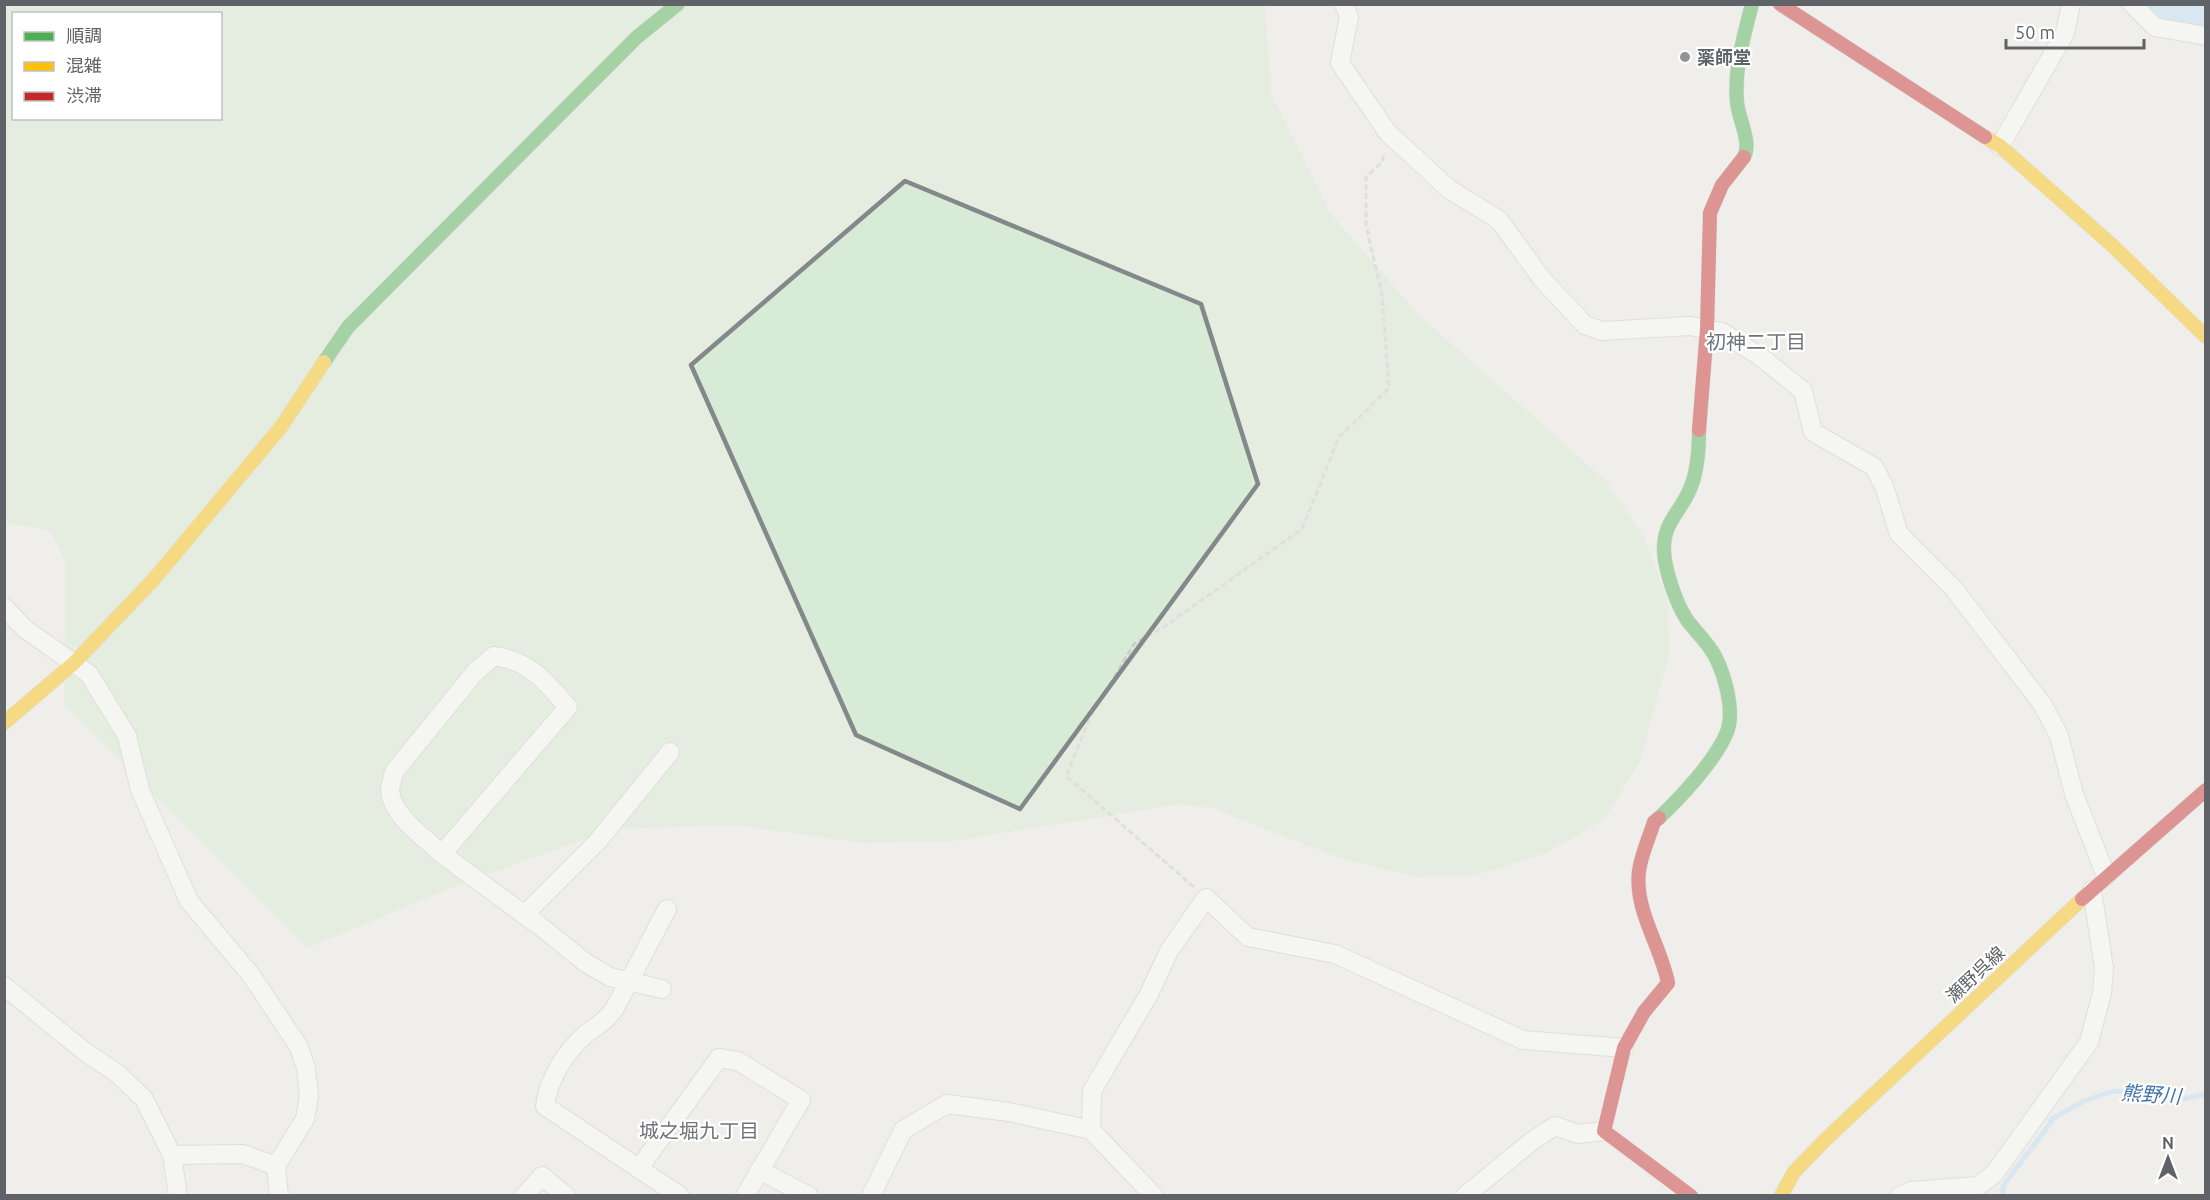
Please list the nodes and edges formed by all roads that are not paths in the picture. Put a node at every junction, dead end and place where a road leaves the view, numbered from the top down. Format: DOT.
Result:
graph roads {
  1 [pos="678,4"];
  2 [pos="1344,4"];
  3 [pos="1752,4"];
  4 [pos="1780,4"];
  5 [pos="2071,4"];
  6 [pos="2132,4"];
  7 [pos="2205,36"];
  8 [pos="2000,146"];
  9 [pos="1707,329"];
  10 [pos="2205,337"];
  11 [pos="4,607"];
  12 [pos="74,663"];
  13 [pos="4,723"];
  14 [pos="670,752"];
  15 [pos="2205,790"];
  16 [pos="442,854"];
  17 [pos="2106,876"];
  18 [pos="2092,890"];
  19 [pos="667,909"];
  20 [pos="525,914"];
  21 [pos="628,979"];
  22 [pos="4,986"];
  23 [pos="662,989"];
  24 [pos="1624,1048"];
  25 [pos="1091,1130"];
  26 [pos="1604,1131"];
  27 [pos="172,1155"];
  28 [pos="276,1166"];
  29 [pos="639,1168"];
  30 [pos="759,1170"];
  31 [pos="1794,1172"];
  32 [pos="178,1196"];
  33 [pos="279,1196"];
  34 [pos="524,1196"];
  35 [pos="566,1196"];
  36 [pos="680,1196"];
  37 [pos="745,1196"];
  38 [pos="809,1196"];
  39 [pos="871,1196"];
  40 [pos="1154,1196"];
  41 [pos="1465,1196"];
  42 [pos="1691,1196"];
  43 [pos="1774,1196"];
  44 [pos="1781,1196"];
  45 [pos="1900,1196"];
  1 -- 12 [label="street"];
  2 -- 9 [label="street"];
  3 -- 9 [label="street"];
  4 -- 8 [label="street"];
  5 -- 8 [label="street"];
  6 -- 7 [label="street"];
  8 -- 10 [label="street"];
  9 -- 17 [label="street"];
  9 -- 24 [label="street"];
  11 -- 12 [label="street"];
  12 -- 13 [label="street"];
  12 -- 28 [label="street"];
  14 -- 20 [label="street"];
  15 -- 17 [label="street, 瀬野呉線"];
  16 -- 16 [label="street"];
  16 -- 20 [label="street"];
  17 -- 18 [label="street, 瀬野呉線"];
  18 -- 31 [label="street, 瀬野呉線"];
  18 -- 45 [label="street"];
  19 -- 21 [label="street"];
  20 -- 21 [label="street"];
  21 -- 23 [label="street"];
  21 -- 29 [label="street"];
  22 -- 27 [label="street"];
  24 -- 25 [label="street"];
  24 -- 26 [label="street"];
  25 -- 39 [label="street"];
  25 -- 40 [label="street"];
  26 -- 41 [label="street"];
  26 -- 42 [label="street"];
  27 -- 28 [label="street"];
  27 -- 32 [label="street"];
  28 -- 33 [label="street"];
  29 -- 30 [label="street"];
  29 -- 36 [label="street"];
  30 -- 37 [label="street"];
  30 -- 38 [label="street"];
  31 -- 43 [label="street"];
  31 -- 44 [label="street, 瀬野呉線"];
  34 -- 35 [label="street"];
}
